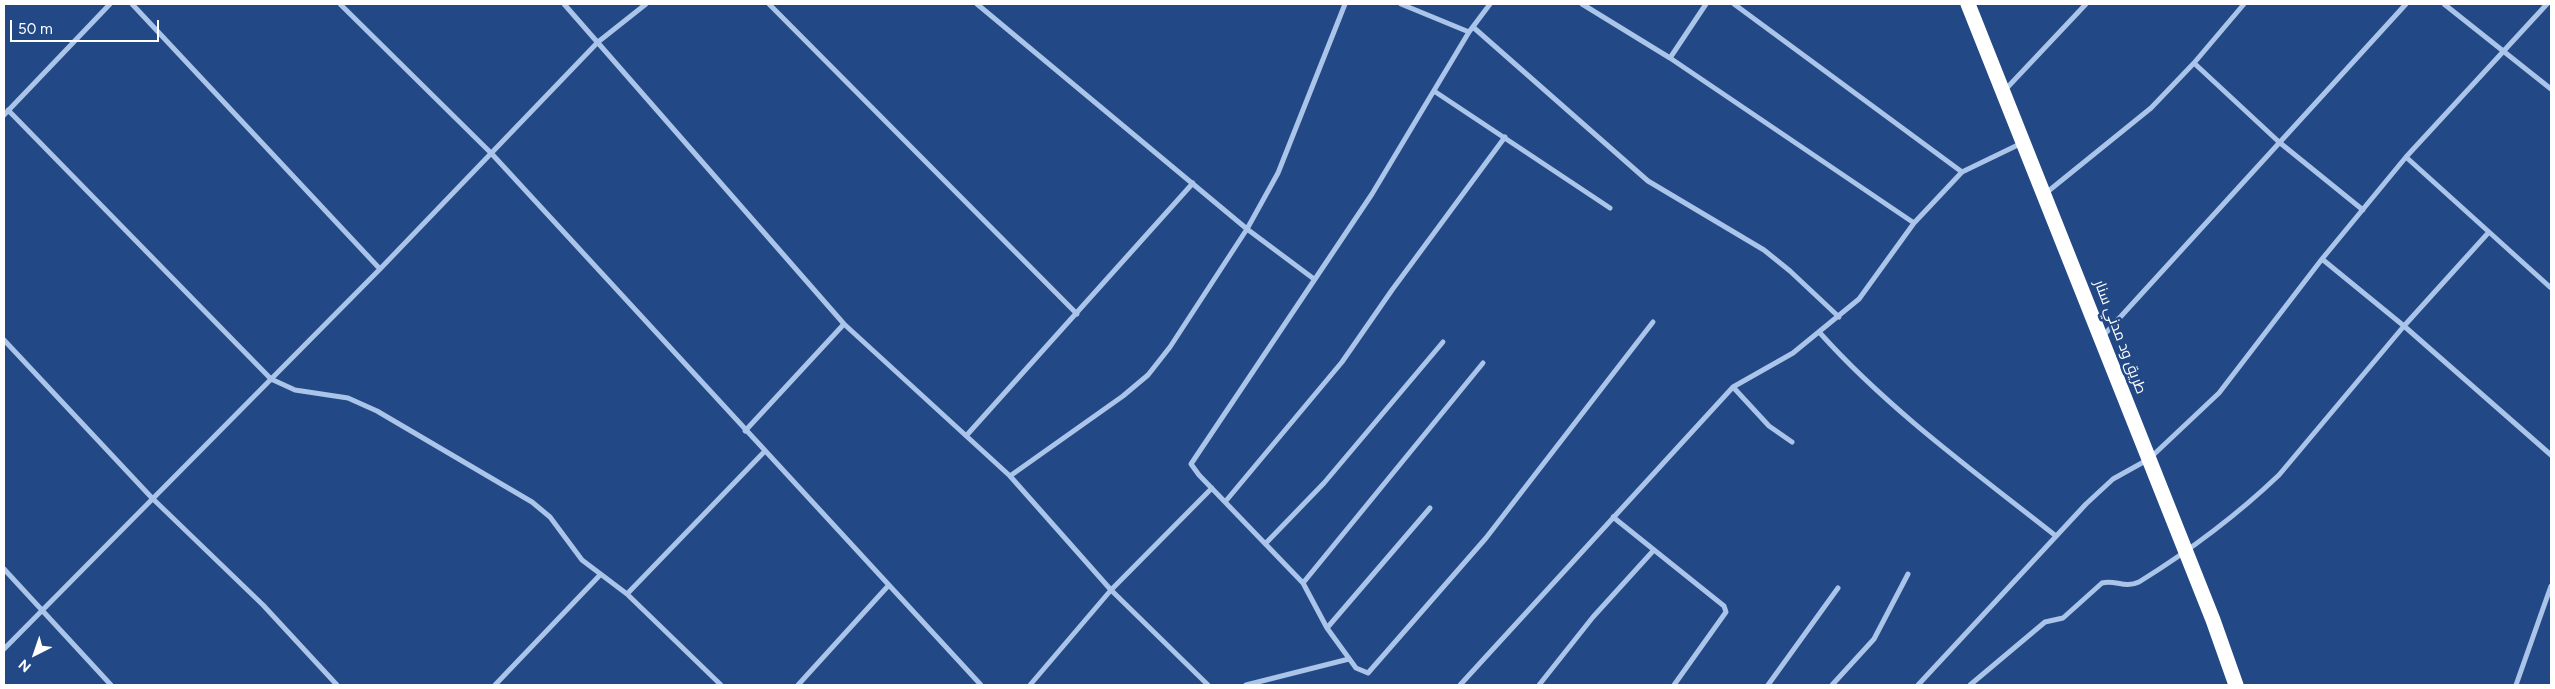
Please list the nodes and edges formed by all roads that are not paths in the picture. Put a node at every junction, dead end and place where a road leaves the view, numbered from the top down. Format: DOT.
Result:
graph roads {
  1 [pos="110,4"];
  2 [pos="132,4"];
  3 [pos="340,4"];
  4 [pos="564,4"];
  5 [pos="646,4"];
  6 [pos="769,4"];
  7 [pos="977,4"];
  8 [pos="1345,4"];
  9 [pos="1401,4"];
  10 [pos="1490,4"];
  11 [pos="1582,4"];
  12 [pos="1706,4"];
  13 [pos="1734,4"];
  14 [pos="1968,4"];
  15 [pos="2086,4"];
  16 [pos="2244,4"];
  17 [pos="2406,4"];
  18 [pos="2446,4"];
  19 [pos="2547,4"];
  20 [pos="1473,27"];
  21 [pos="1469,32"];
  22 [pos="598,42"];
  23 [pos="2505,51"];
  24 [pos="1670,58"];
  25 [pos="2194,63"];
  26 [pos="2551,89"];
  27 [pos="1434,91"];
  28 [pos="2003,93"];
  29 [pos="6,112"];
  30 [pos="1505,137"];
  31 [pos="2280,142"];
  32 [pos="2022,143"];
  33 [pos="491,153"];
  34 [pos="2406,157"];
  35 [pos="1962,172"];
  36 [pos="1193,183"];
  37 [pos="2043,195"];
  38 [pos="1610,208"];
  39 [pos="2363,210"];
  40 [pos="1914,224"];
  41 [pos="1247,229"];
  42 [pos="2489,232"];
  43 [pos="2322,259"];
  44 [pos="380,269"];
  45 [pos="1314,279"];
  46 [pos="2551,288"];
  47 [pos="1076,314"];
  48 [pos="1839,318"];
  49 [pos="1654,322"];
  50 [pos="844,324"];
  51 [pos="2404,326"];
  52 [pos="1820,333"];
  53 [pos="2101,338"];
  54 [pos="4,340"];
  55 [pos="1443,342"];
  56 [pos="1483,363"];
  57 [pos="271,380"];
  58 [pos="1733,388"];
  59 [pos="745,431"];
  60 [pos="966,436"];
  61 [pos="1792,442"];
  62 [pos="764,452"];
  63 [pos="2551,455"];
  64 [pos="2149,459"];
  65 [pos="1010,476"];
  66 [pos="1212,488"];
  67 [pos="152,498"];
  68 [pos="1225,502"];
  69 [pos="1430,508"];
  70 [pos="1613,517"];
  71 [pos="2056,536"];
  72 [pos="1266,543"];
  73 [pos="1653,550"];
  74 [pos="2186,553"];
  75 [pos="4,569"];
  76 [pos="1908,574"];
  77 [pos="600,575"];
  78 [pos="1303,583"];
  79 [pos="888,586"];
  80 [pos="2551,586"];
  81 [pos="1838,588"];
  82 [pos="1111,590"];
  83 [pos="627,594"];
  84 [pos="42,609"];
  85 [pos="1327,628"];
  86 [pos="4,649"];
  87 [pos="1349,659"];
  88 [pos="111,685"];
  89 [pos="337,685"];
  90 [pos="495,685"];
  91 [pos="721,685"];
  92 [pos="798,685"];
  93 [pos="981,685"];
  94 [pos="1030,685"];
  95 [pos="1208,685"];
  96 [pos="1246,685"];
  97 [pos="1460,685"];
  98 [pos="1539,685"];
  99 [pos="1674,685"];
  100 [pos="1768,685"];
  101 [pos="1832,685"];
  102 [pos="1918,685"];
  103 [pos="1970,685"];
  104 [pos="2236,685"];
  105 [pos="2516,685"];
  1 -- 29 [label="street"];
  2 -- 44 [label="street"];
  3 -- 33 [label="street"];
  4 -- 22 [label="street"];
  5 -- 22 [label="street"];
  6 -- 47 [label="street"];
  7 -- 36 [label="street"];
  8 -- 41 [label="street"];
  9 -- 21 [label="street"];
  10 -- 20 [label="street"];
  11 -- 24 [label="street"];
  12 -- 24 [label="street"];
  13 -- 35 [label="street"];
  14 -- 28 [label="highway, طريق ود مدني سنار"];
  15 -- 28 [label="street"];
  16 -- 25 [label="street"];
  17 -- 31 [label="street"];
  18 -- 23 [label="street"];
  19 -- 23 [label="street"];
  20 -- 21 [label="street"];
  20 -- 48 [label="street"];
  21 -- 27 [label="street"];
  22 -- 33 [label="street"];
  22 -- 50 [label="street"];
  23 -- 26 [label="street"];
  23 -- 34 [label="street"];
  24 -- 40 [label="street"];
  25 -- 31 [label="street"];
  25 -- 37 [label="street"];
  27 -- 30 [label="street"];
  27 -- 45 [label="street"];
  28 -- 32 [label="highway, طريق ود مدني سنار"];
  29 -- 57 [label="street"];
  30 -- 38 [label="street"];
  30 -- 68 [label="street"];
  31 -- 39 [label="street"];
  31 -- 53 [label="street"];
  32 -- 35 [label="street"];
  32 -- 37 [label="highway, طريق ود مدني سنار"];
  33 -- 44 [label="street"];
  33 -- 59 [label="street"];
  34 -- 39 [label="street"];
  34 -- 42 [label="street"];
  35 -- 40 [label="street"];
  36 -- 41 [label="street"];
  36 -- 47 [label="street"];
  37 -- 53 [label="highway, طريق ود مدني سنار"];
  39 -- 43 [label="street"];
  40 -- 48 [label="street"];
  41 -- 45 [label="street"];
  41 -- 65 [label="street"];
  42 -- 46 [label="street"];
  42 -- 51 [label="street"];
  43 -- 51 [label="street"];
  43 -- 64 [label="street"];
  44 -- 57 [label="street"];
  45 -- 66 [label="street"];
  47 -- 60 [label="street"];
  48 -- 52 [label="street"];
  49 -- 87 [label="street"];
  50 -- 59 [label="street"];
  50 -- 60 [label="street"];
  51 -- 63 [label="street"];
  51 -- 74 [label="street"];
  52 -- 58 [label="street"];
  52 -- 71 [label="street"];
  53 -- 64 [label="highway, طريق ود مدني سنار"];
  54 -- 67 [label="street"];
  55 -- 72 [label="street"];
  56 -- 78 [label="street"];
  57 -- 67 [label="street"];
  57 -- 77 [label="street"];
  58 -- 61 [label="street"];
  58 -- 70 [label="street"];
  59 -- 62 [label="street"];
  60 -- 65 [label="street"];
  62 -- 79 [label="street"];
  62 -- 83 [label="street"];
  64 -- 71 [label="street"];
  64 -- 74 [label="highway, طريق ود مدني سنار"];
  65 -- 82 [label="street"];
  66 -- 68 [label="street"];
  66 -- 82 [label="street"];
  67 -- 84 [label="street"];
  67 -- 89 [label="street"];
  68 -- 72 [label="street"];
  69 -- 85 [label="street"];
  70 -- 73 [label="street"];
  70 -- 97 [label="street"];
  71 -- 102 [label="street"];
  72 -- 78 [label="street"];
  73 -- 98 [label="street"];
  73 -- 99 [label="street"];
  74 -- 103 [label="street"];
  74 -- 104 [label="highway, طريق ود مدني سنار"];
  75 -- 84 [label="street"];
  76 -- 101 [label="street"];
  77 -- 83 [label="street"];
  77 -- 90 [label="street"];
  78 -- 85 [label="street"];
  79 -- 92 [label="street"];
  79 -- 93 [label="street"];
  80 -- 105 [label="street"];
  81 -- 100 [label="street"];
  82 -- 94 [label="street"];
  82 -- 95 [label="street"];
  83 -- 91 [label="street"];
  84 -- 86 [label="street"];
  84 -- 88 [label="street"];
  85 -- 87 [label="street"];
  87 -- 96 [label="street"];
}
